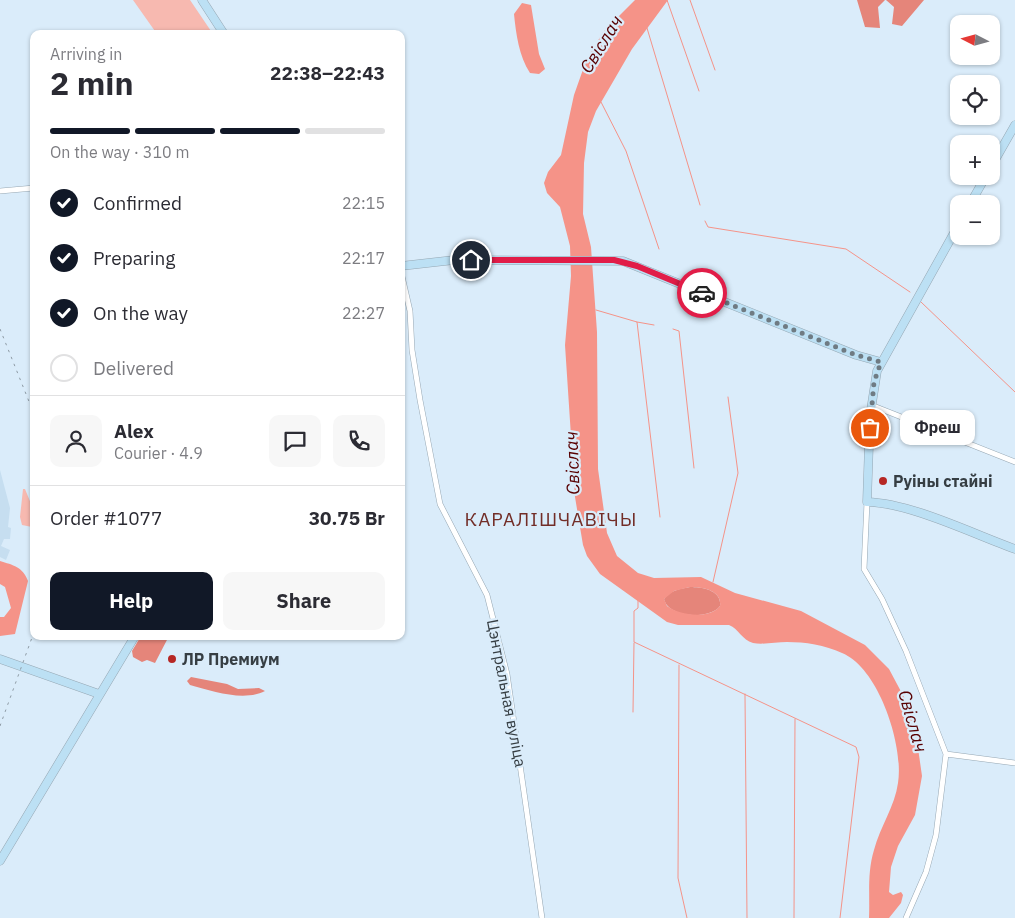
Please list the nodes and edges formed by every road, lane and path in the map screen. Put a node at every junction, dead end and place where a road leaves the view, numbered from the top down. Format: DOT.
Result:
graph roads {
  1 [pos="202,0"];
  2 [pos="221,30"];
  3 [pos="1015,125"];
  4 [pos="1000,151"];
  5 [pos="30,188"];
  6 [pos="0,191"];
  7 [pos="950,240"];
  8 [pos="405,265"];
  9 [pos="405,289"];
  10 [pos="881,362"];
  11 [pos="871,404"];
  12 [pos="1015,462"];
  13 [pos="867,502"];
  14 [pos="1015,550"];
  15 [pos="133,640"];
  16 [pos="0,660"];
  17 [pos="99,694"];
  18 [pos="946,754"];
  19 [pos="1015,763"];
  20 [pos="0,861"];
  21 [pos="542,918"];
  22 [pos="906,918"];
  1 -- 2 [label="street"];
  3 -- 4 [label="street"];
  5 -- 6 [label="street"];
  7 -- 10 [label="street"];
  8 -- 10 [label="street"];
  9 -- 21 [label="street, Цэнтральная вуліца"];
  10 -- 11 [label="street"];
  11 -- 12 [label="street"];
  11 -- 13 [label="street"];
  13 -- 14 [label="street"];
  13 -- 18 [label="street"];
  15 -- 17 [label="street"];
  16 -- 17 [label="street"];
  17 -- 20 [label="street"];
  18 -- 19 [label="street"];
  18 -- 22 [label="street"];
}
